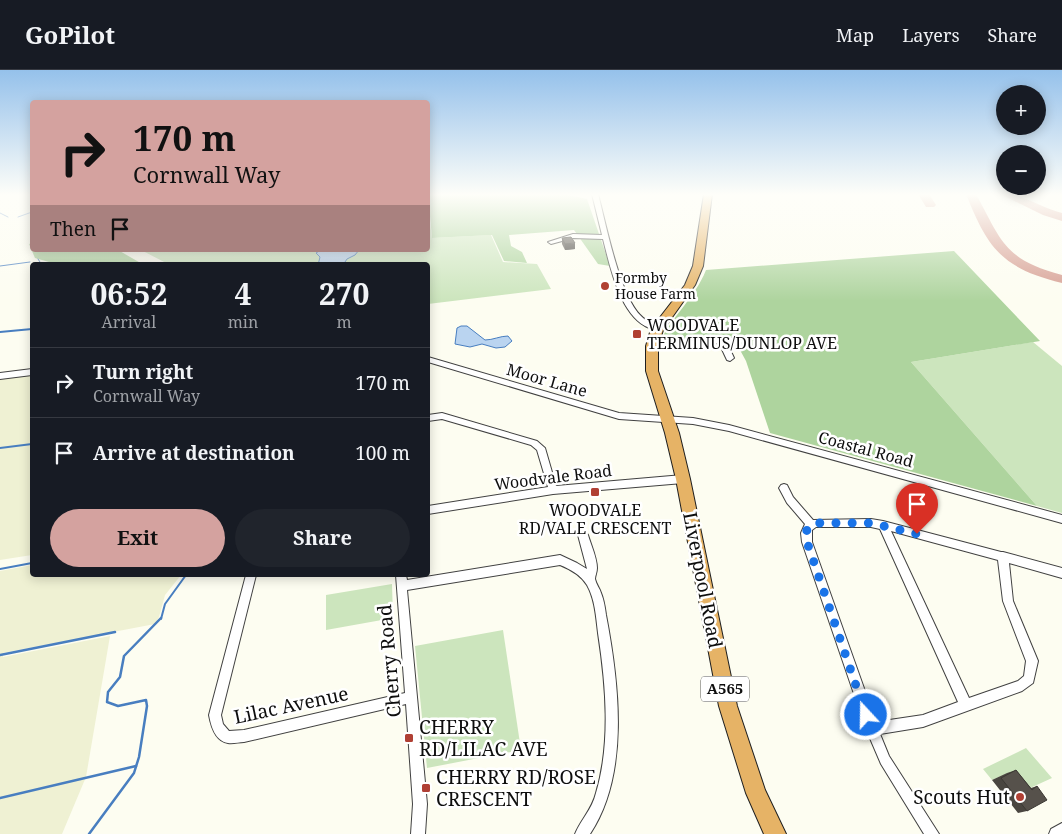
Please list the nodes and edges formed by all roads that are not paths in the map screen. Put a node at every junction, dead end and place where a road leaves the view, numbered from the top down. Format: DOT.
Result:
graph roads {
  1 [pos="605,230"];
  2 [pos="694,230"];
  3 [pos="704,230"];
  4 [pos="607,237"];
  5 [pos="551,242"];
  6 [pos="654,328"];
  7 [pos="732,340"];
  8 [pos="722,341"];
  9 [pos="652,346"];
  10 [pos="730,358"];
  11 [pos="430,361"];
  12 [pos="30,372"];
  13 [pos="0,376"];
  14 [pos="430,418"];
  15 [pos="664,418"];
  16 [pos="681,474"];
  17 [pos="784,488"];
  18 [pos="552,490"];
  19 [pos="430,510"];
  20 [pos="1062,519"];
  21 [pos="811,524"];
  22 [pos="883,525"];
  23 [pos="583,534"];
  24 [pos="1003,556"];
  25 [pos="1062,574"];
  26 [pos="430,576"];
  27 [pos="250,577"];
  28 [pos="425,577"];
  29 [pos="401,580"];
  30 [pos="590,581"];
  31 [pos="411,697"];
  32 [pos="966,706"];
  33 [pos="872,729"];
  34 [pos="1062,830"];
  35 [pos="418,834"];
  36 [pos="582,834"];
  37 [pos="775,834"];
  38 [pos="932,834"];
  39 [pos="1056,834"];
  1 -- 4 [label="street"];
  2 -- 6 [label="highway, A565"];
  3 -- 6 [label="highway, A565"];
  4 -- 5 [label="street"];
  4 -- 6 [label="street"];
  6 -- 9 [label="highway, Liverpool Road / A565"];
  6 -- 15 [label="highway, Liverpool Road / A565"];
  7 -- 8 [label="street"];
  8 -- 9 [label="street"];
  8 -- 10 [label="street"];
  9 -- 15 [label="highway, Liverpool Road / A565"];
  11 -- 15 [label="street, Moor Lane"];
  12 -- 13 [label="street"];
  14 -- 18 [label="street"];
  15 -- 16 [label="highway, Liverpool Road / A565"];
  15 -- 20 [label="street, Coastal Road"];
  16 -- 18 [label="street, Woodvale Road"];
  16 -- 37 [label="highway, Liverpool Road / A565"];
  17 -- 21 [label="street"];
  18 -- 19 [label="street, Woodvale Road"];
  21 -- 22 [label="street"];
  21 -- 33 [label="street"];
  22 -- 24 [label="street"];
  22 -- 32 [label="street"];
  23 -- 30 [label="street"];
  24 -- 25 [label="street"];
  24 -- 32 [label="street"];
  26 -- 30 [label="street"];
  27 -- 31 [label="street, Lilac Avenue"];
  28 -- 29 [label="street"];
  29 -- 31 [label="street, Cherry Road"];
  30 -- 36 [label="street"];
  31 -- 35 [label="street, Cherry Road"];
  32 -- 33 [label="street"];
  33 -- 38 [label="street"];
  34 -- 39 [label="street"];
}
